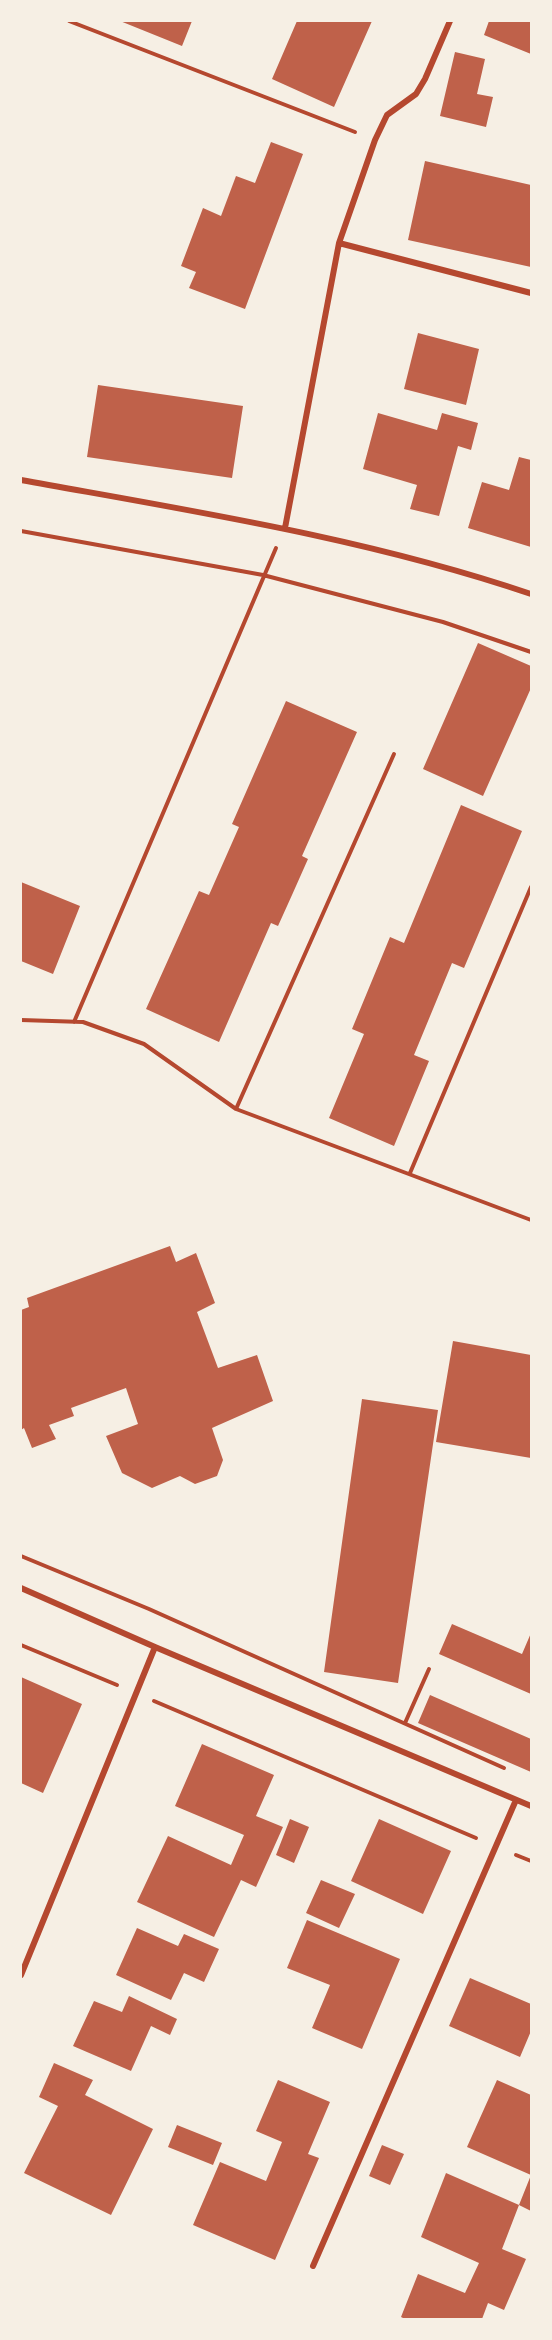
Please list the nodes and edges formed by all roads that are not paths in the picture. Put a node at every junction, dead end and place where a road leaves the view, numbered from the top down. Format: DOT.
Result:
graph roads {
  1 [pos="450,21"];
  2 [pos="339,243"];
  3 [pos="531,292"];
  4 [pos="21,480"];
  5 [pos="285,528"];
  6 [pos="531,594"];
  7 [pos="21,1588"];
  8 [pos="155,1647"];
  9 [pos="516,1800"];
  10 [pos="531,1806"];
  11 [pos="21,1975"];
  12 [pos="313,2266"];
  1 -- 2 [label="street"];
  2 -- 3 [label="street"];
  2 -- 5 [label="street"];
  4 -- 5 [label="street"];
  5 -- 6 [label="street"];
  7 -- 8 [label="street"];
  8 -- 9 [label="street"];
  8 -- 11 [label="street"];
  9 -- 10 [label="street"];
  9 -- 12 [label="street"];
}
